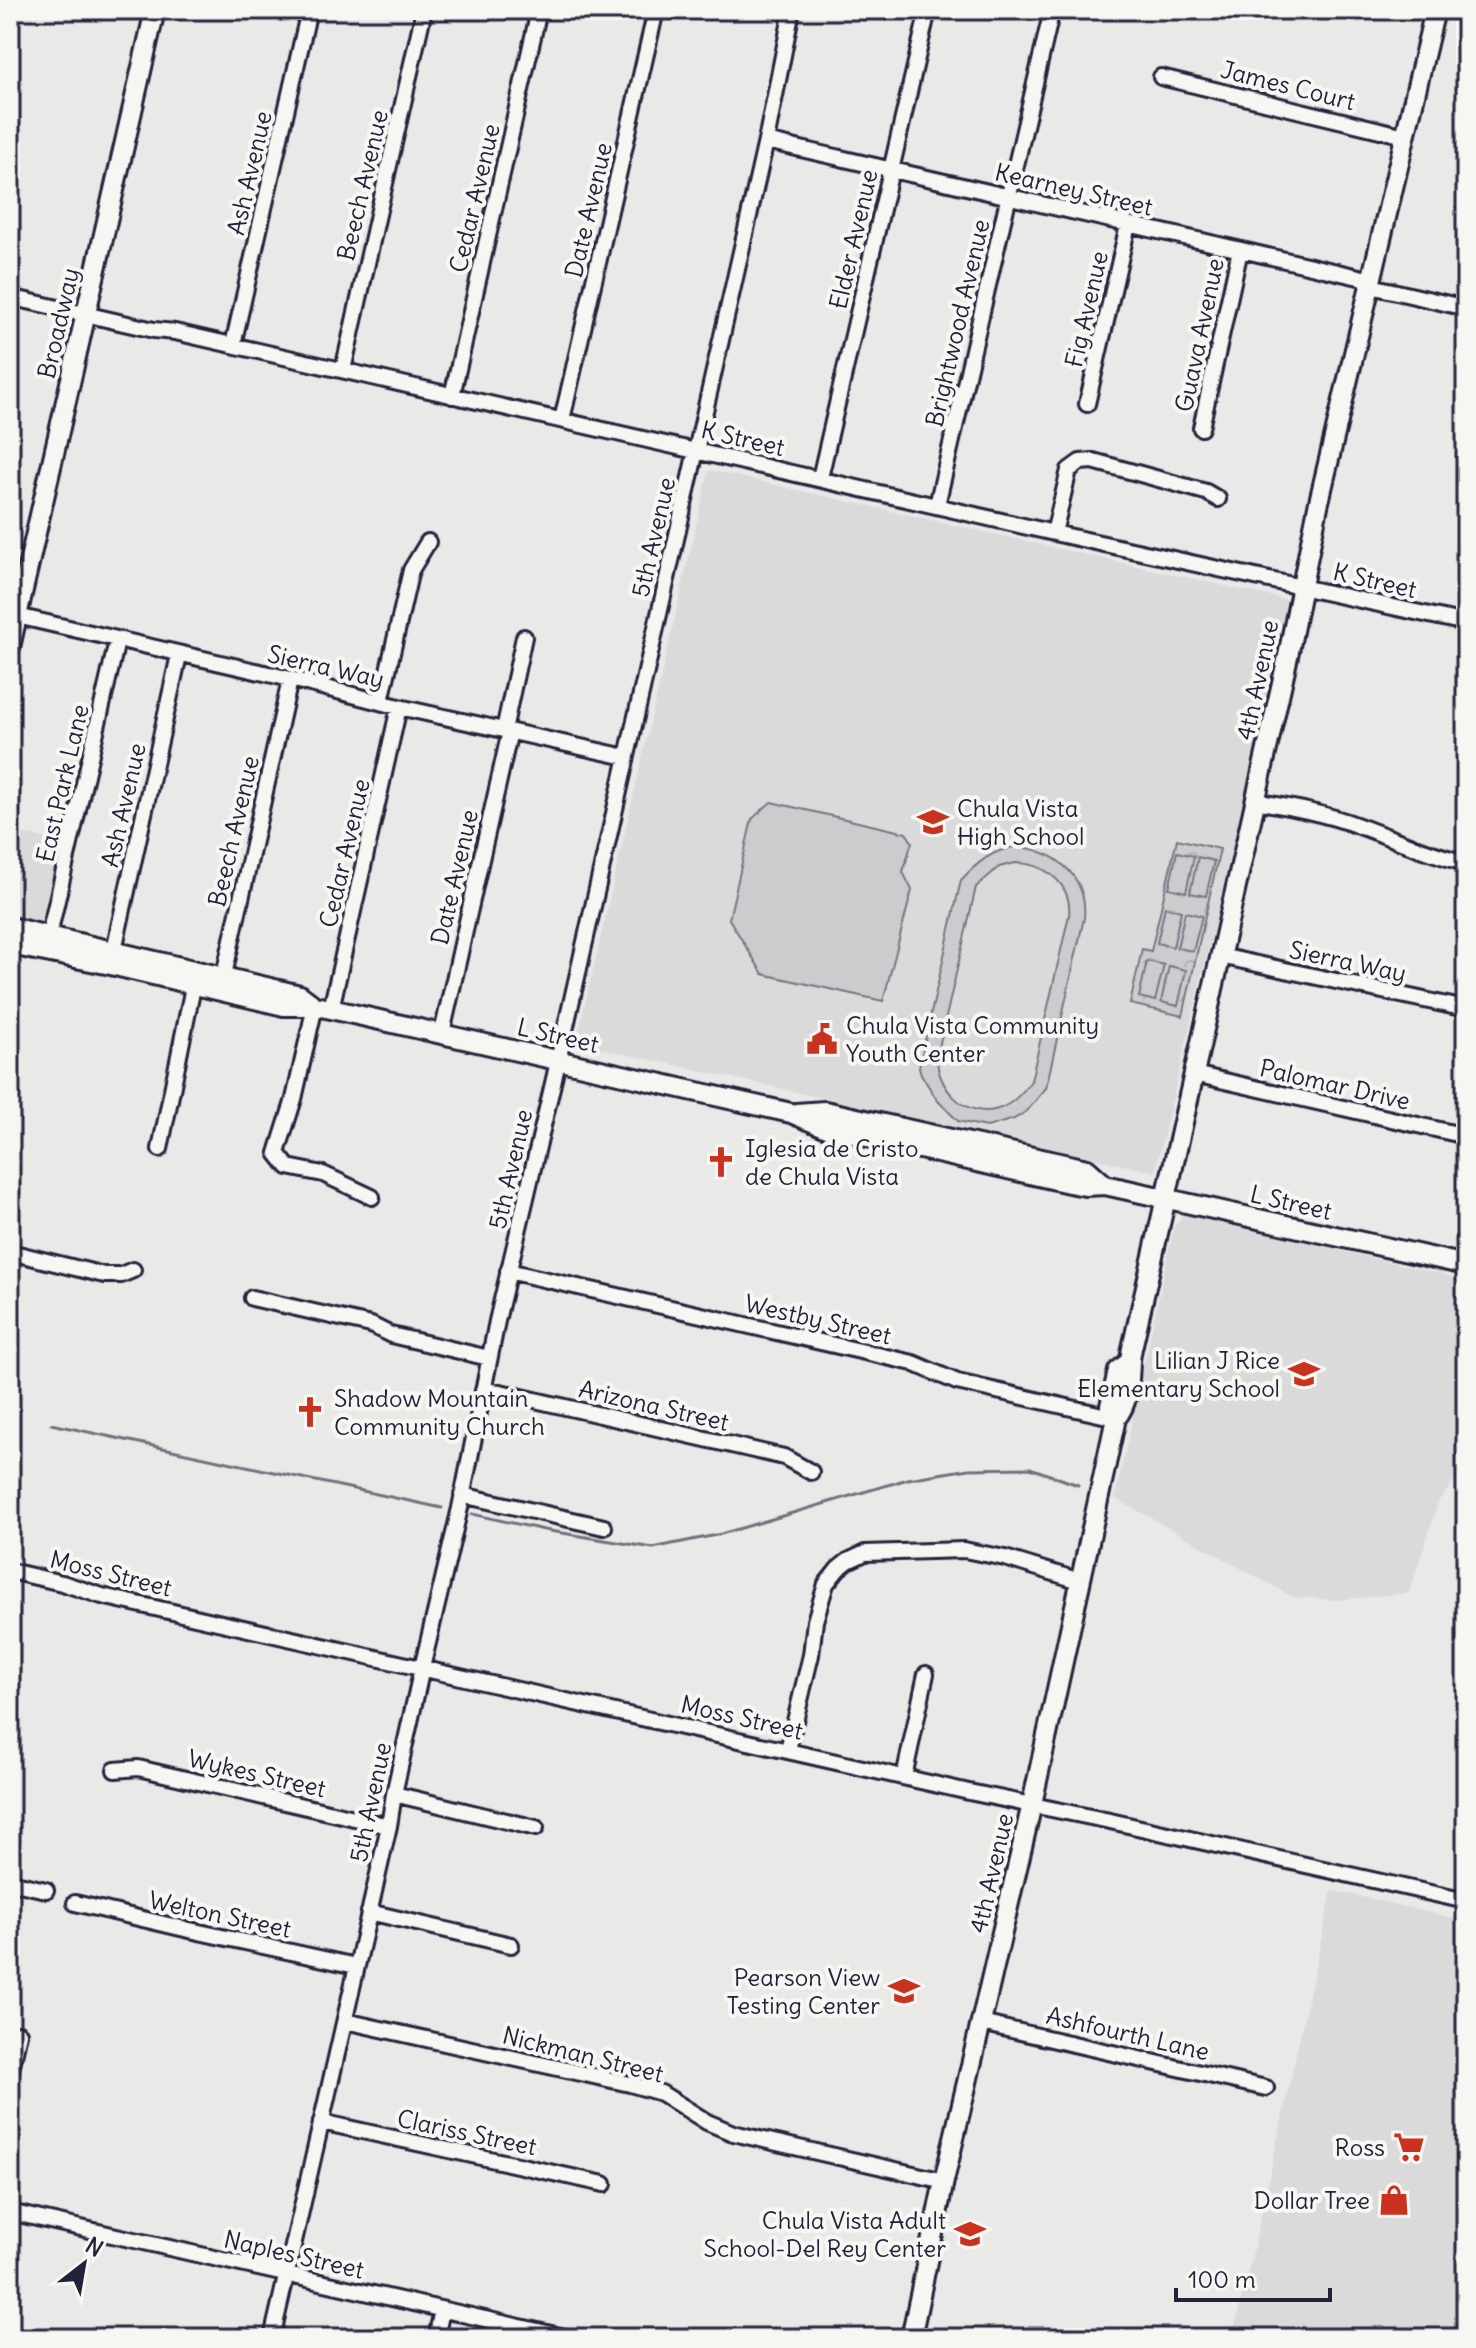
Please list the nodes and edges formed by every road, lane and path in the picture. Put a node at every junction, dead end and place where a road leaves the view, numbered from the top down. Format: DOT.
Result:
graph roads {
  1 [pos="155,10"];
  2 [pos="309,10"];
  3 [pos="424,10"];
  4 [pos="539,10"];
  5 [pos="656,10"];
  6 [pos="792,10"];
  7 [pos="928,10"];
  8 [pos="1052,10"];
  9 [pos="1435,10"];
  10 [pos="1161,77"];
  11 [pos="1405,136"];
  12 [pos="766,141"];
  13 [pos="891,169"];
  14 [pos="1009,197"];
  15 [pos="1128,225"];
  16 [pos="1240,250"];
  17 [pos="1372,283"];
  18 [pos="10,297"];
  19 [pos="1466,308"];
  20 [pos="84,314"];
  21 [pos="233,345"];
  22 [pos="343,370"];
  23 [pos="452,396"];
  24 [pos="1087,404"];
  25 [pos="562,420"];
  26 [pos="1201,428"];
  27 [pos="695,450"];
  28 [pos="820,478"];
  29 [pos="1218,499"];
  30 [pos="937,505"];
  31 [pos="1054,533"];
  32 [pos="428,542"];
  33 [pos="1303,586"];
  34 [pos="17,616"];
  35 [pos="1466,623"];
  36 [pos="524,637"];
  37 [pos="117,641"];
  38 [pos="10,647"];
  39 [pos="179,655"];
  40 [pos="290,680"];
  41 [pos="381,701"];
  42 [pos="399,707"];
  43 [pos="507,730"];
  44 [pos="626,757"];
  45 [pos="1254,801"];
  46 [pos="1466,863"];
  47 [pos="10,927"];
  48 [pos="49,935"];
  49 [pos="10,945"];
  50 [pos="1220,956"];
  51 [pos="112,958"];
  52 [pos="195,978"];
  53 [pos="221,985"];
  54 [pos="323,1007"];
  55 [pos="1466,1009"];
  56 [pos="442,1033"];
  57 [pos="559,1060"];
  58 [pos="1194,1074"];
  59 [pos="1466,1136"];
  60 [pos="160,1149"];
  61 [pos="372,1197"];
  62 [pos="1166,1198"];
  63 [pos="10,1252"];
  64 [pos="1466,1265"];
  65 [pos="133,1270"];
  66 [pos="508,1271"];
  67 [pos="252,1298"];
  68 [pos="489,1358"];
  69 [pos="483,1390"];
  70 [pos="1116,1418"];
  71 [pos="811,1472"];
  72 [pos="462,1495"];
  73 [pos="604,1527"];
  74 [pos="10,1571"];
  75 [pos="1080,1581"];
  76 [pos="422,1668"];
  77 [pos="926,1674"];
  78 [pos="788,1750"];
  79 [pos="115,1770"];
  80 [pos="904,1777"];
  81 [pos="394,1794"];
  82 [pos="1032,1804"];
  83 [pos="389,1826"];
  84 [pos="536,1828"];
  85 [pos="10,1882"];
  86 [pos="46,1890"];
  87 [pos="1466,1901"];
  88 [pos="75,1903"];
  89 [pos="369,1912"];
  90 [pos="511,1945"];
  91 [pos="356,1966"];
  92 [pos="345,2021"];
  93 [pos="981,2023"];
  94 [pos="19,2033"];
  95 [pos="10,2074"];
  96 [pos="1266,2088"];
  97 [pos="321,2122"];
  98 [pos="944,2181"];
  99 [pos="604,2184"];
  100 [pos="10,2212"];
  101 [pos="288,2275"];
  102 [pos="442,2310"];
  103 [pos="272,2338"];
  104 [pos="436,2338"];
  105 [pos="569,2338"];
  106 [pos="911,2338"];
  1 -- 20 [label="main road, Broadway"];
  2 -- 21 [label="street, Ash Avenue"];
  3 -- 22 [label="street, Beech Avenue"];
  4 -- 23 [label="street, Cedar Avenue"];
  5 -- 25 [label="street, Date Avenue"];
  6 -- 12 [label="street, 5th Avenue"];
  7 -- 13 [label="street, Elder Avenue"];
  8 -- 14 [label="street, Brightwood Avenue"];
  9 -- 11 [label="main road, 4th Avenue"];
  10 -- 11 [label="street, James Court"];
  11 -- 17 [label="main road, 4th Avenue"];
  12 -- 13 [label="street, Kearney Street"];
  12 -- 27 [label="street, 5th Avenue"];
  13 -- 14 [label="street, Kearney Street"];
  13 -- 28 [label="street, Elder Avenue"];
  14 -- 15 [label="street, Kearney Street"];
  14 -- 30 [label="street, Brightwood Avenue"];
  15 -- 16 [label="street, Kearney Street"];
  15 -- 24 [label="street, Fig Avenue"];
  16 -- 17 [label="street, Kearney Street"];
  16 -- 26 [label="street, Guava Avenue"];
  17 -- 19 [label="street, Kearney Street"];
  17 -- 33 [label="main road, 4th Avenue"];
  18 -- 20 [label="street, K Street"];
  20 -- 21 [label="street, K Street"];
  20 -- 34 [label="main road, Broadway"];
  21 -- 22 [label="street, K Street"];
  22 -- 23 [label="street, K Street"];
  23 -- 25 [label="street, K Street"];
  25 -- 27 [label="street, K Street"];
  27 -- 28 [label="street, K Street"];
  27 -- 44 [label="street, 5th Avenue"];
  28 -- 30 [label="street, K Street"];
  29 -- 31 [label="street"];
  30 -- 31 [label="street, K Street"];
  31 -- 33 [label="street, K Street"];
  32 -- 41 [label="street"];
  33 -- 35 [label="street, K Street"];
  33 -- 45 [label="main road, 4th Avenue"];
  34 -- 37 [label="street, Sierra Way"];
  34 -- 38 [label="main road, Broadway"];
  36 -- 43 [label="street, Date Avenue"];
  37 -- 39 [label="street, Sierra Way"];
  37 -- 48 [label="street, East Park Lane"];
  39 -- 40 [label="street, Sierra Way"];
  39 -- 51 [label="street, Ash Avenue"];
  40 -- 41 [label="street, Sierra Way"];
  40 -- 53 [label="street, Beech Avenue"];
  41 -- 42 [label="street, Sierra Way"];
  42 -- 43 [label="street, Sierra Way"];
  42 -- 54 [label="street, Cedar Avenue"];
  43 -- 44 [label="street, Sierra Way"];
  43 -- 56 [label="street, Date Avenue"];
  44 -- 57 [label="street, 5th Avenue"];
  45 -- 46 [label="street"];
  45 -- 50 [label="main road, 4th Avenue"];
  47 -- 48 [label="main road, L Street"];
  48 -- 51 [label="main road, L Street"];
  49 -- 51 [label="main road, L Street"];
  50 -- 55 [label="street, Sierra Way"];
  50 -- 58 [label="main road, 4th Avenue"];
  51 -- 52 [label="main road, L Street"];
  52 -- 53 [label="main road, L Street"];
  52 -- 60 [label="street"];
  53 -- 54 [label="main road, L Street"];
  54 -- 56 [label="main road, L Street"];
  54 -- 61 [label="street, Cedar Avenue"];
  56 -- 57 [label="main road, L Street"];
  57 -- 62 [label="main road, L Street"];
  57 -- 66 [label="street, 5th Avenue"];
  58 -- 59 [label="street, Palomar Drive"];
  58 -- 62 [label="main road, 4th Avenue"];
  62 -- 64 [label="main road, L Street"];
  62 -- 70 [label="main road, 4th Avenue"];
  63 -- 65 [label="street"];
  66 -- 68 [label="street, 5th Avenue"];
  66 -- 70 [label="street, Westby Street"];
  67 -- 68 [label="street"];
  68 -- 69 [label="street, 5th Avenue"];
  69 -- 71 [label="street, Arizona Street"];
  69 -- 72 [label="street, 5th Avenue"];
  70 -- 75 [label="main road, 4th Avenue"];
  72 -- 73 [label="street"];
  72 -- 76 [label="street, 5th Avenue"];
  74 -- 76 [label="street, Moss Street"];
  75 -- 78 [label="street"];
  75 -- 82 [label="main road, 4th Avenue"];
  76 -- 78 [label="street, Moss Street"];
  76 -- 81 [label="street, 5th Avenue"];
  77 -- 80 [label="street"];
  78 -- 80 [label="street, Moss Street"];
  79 -- 83 [label="street, Wykes Street"];
  80 -- 82 [label="street, Moss Street"];
  81 -- 83 [label="street, 5th Avenue"];
  81 -- 84 [label="street"];
  82 -- 87 [label="street, Moss Street"];
  82 -- 93 [label="main road, 4th Avenue"];
  83 -- 89 [label="street, 5th Avenue"];
  85 -- 86 [label="street"];
  88 -- 91 [label="street, Welton Street"];
  89 -- 90 [label="street"];
  89 -- 91 [label="street, 5th Avenue"];
  91 -- 92 [label="street, 5th Avenue"];
  92 -- 97 [label="street, 5th Avenue"];
  92 -- 98 [label="street, Nickman Street"];
  93 -- 96 [label="street, Ashfourth Lane"];
  93 -- 98 [label="main road, 4th Avenue"];
  94 -- 95 [label="street"];
  97 -- 99 [label="street, Clariss Street"];
  97 -- 101 [label="street, 5th Avenue"];
  98 -- 106 [label="main road, 4th Avenue"];
  100 -- 101 [label="street, Naples Street"];
  101 -- 102 [label="street, Naples Street"];
  101 -- 103 [label="street, 5th Avenue"];
  102 -- 104 [label="street"];
  102 -- 105 [label="street, Naples Street"];
}
